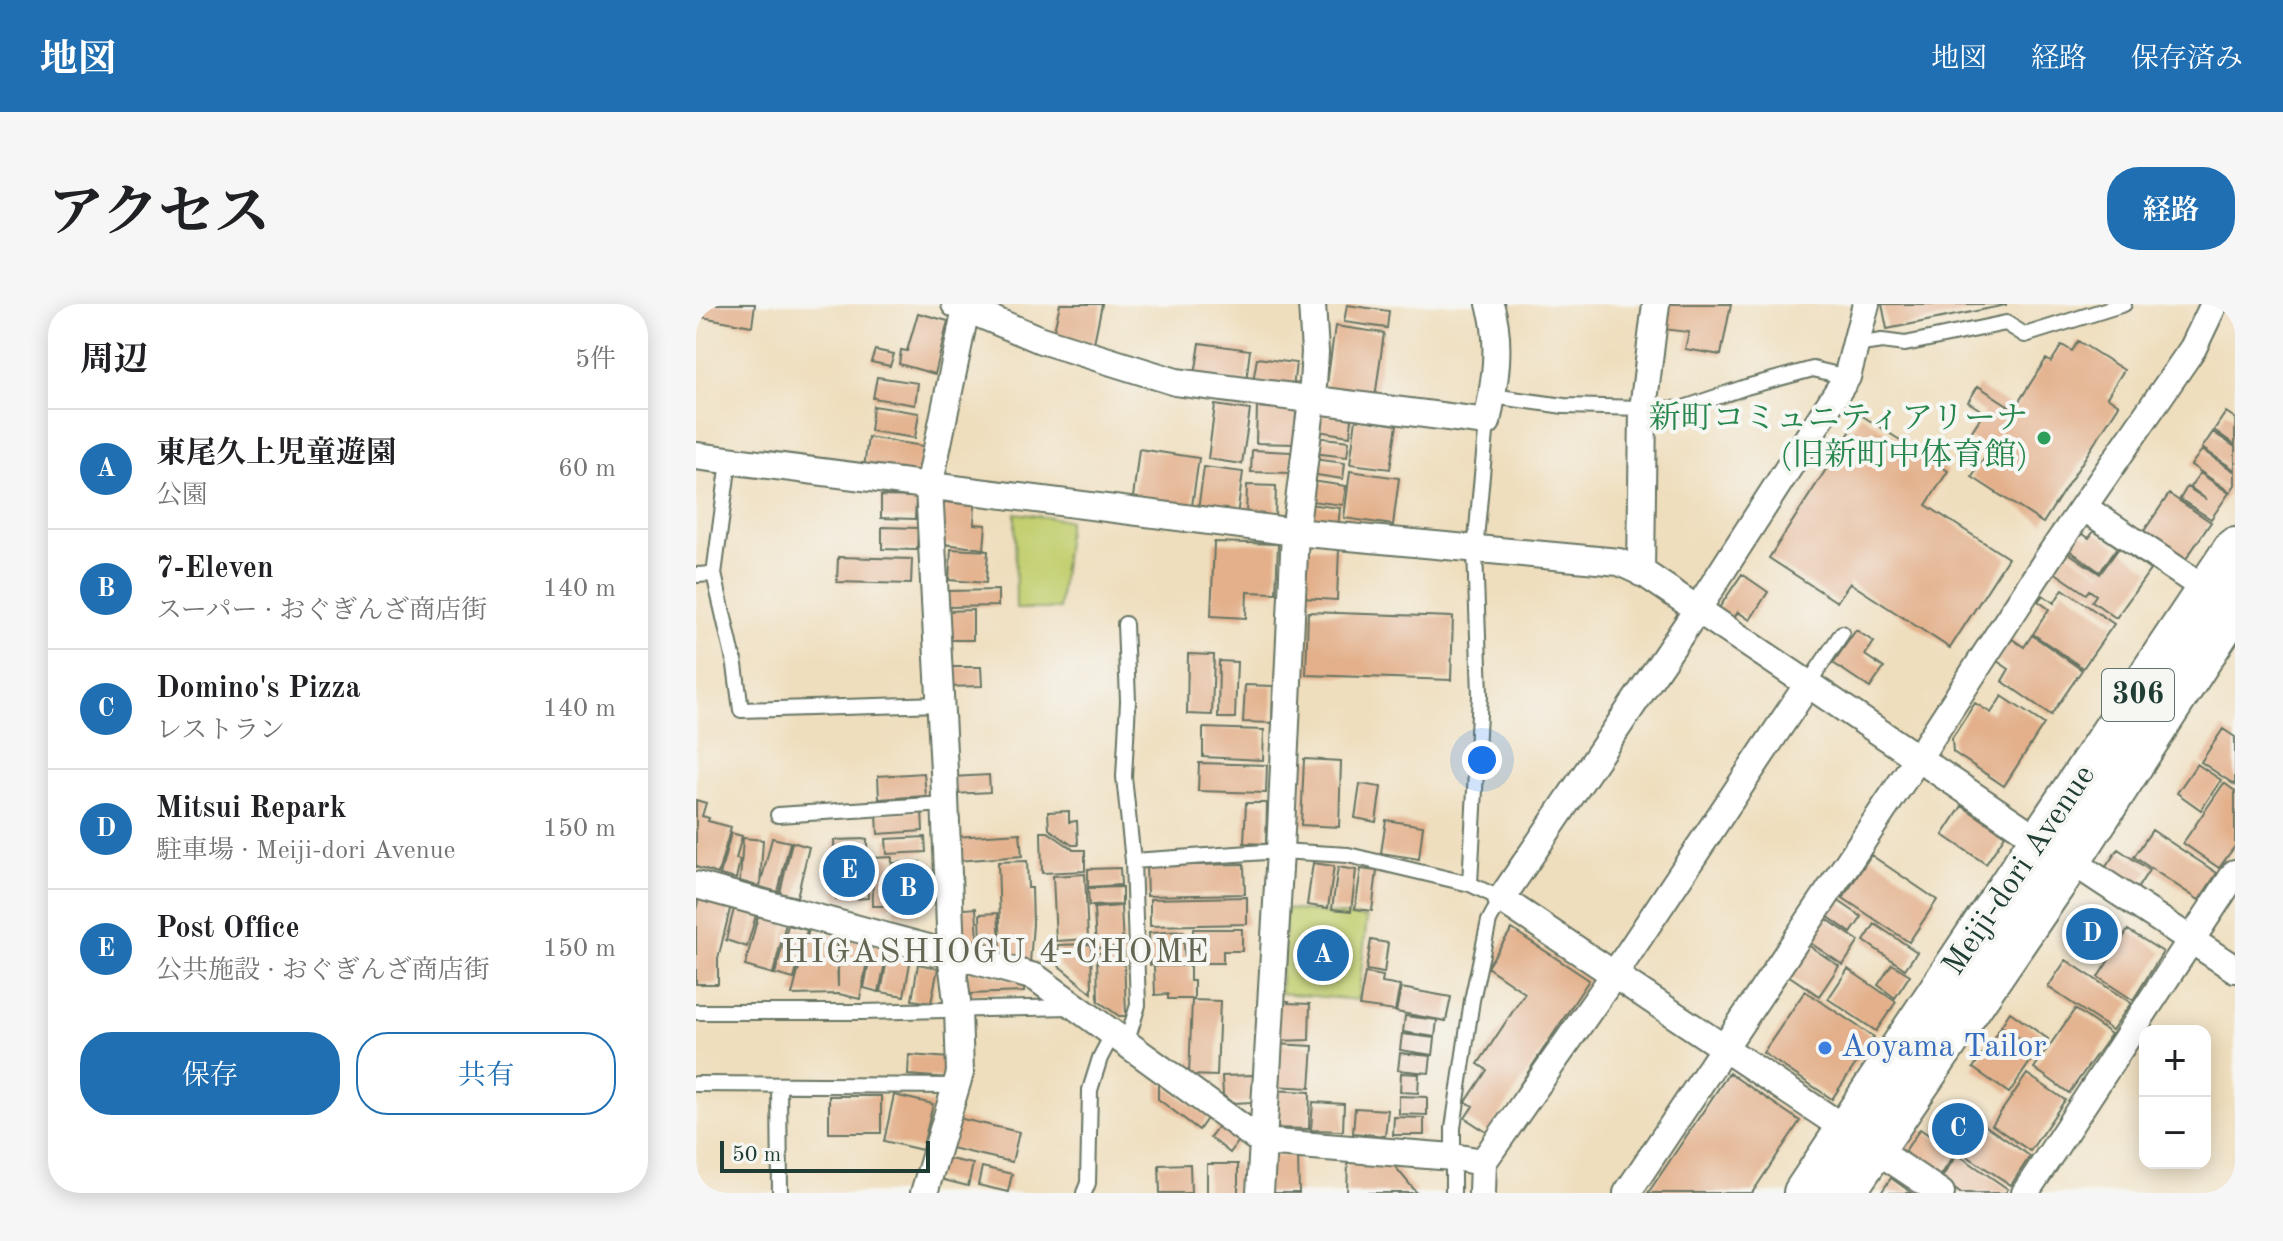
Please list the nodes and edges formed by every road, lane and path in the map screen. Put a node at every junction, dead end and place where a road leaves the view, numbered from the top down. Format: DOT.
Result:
graph roads {
  1 [pos="1312,304"];
  2 [pos="1490,304"];
  3 [pos="1656,304"];
  4 [pos="1866,304"];
  5 [pos="2124,304"];
  6 [pos="2214,304"];
  7 [pos="963,306"];
  8 [pos="1855,345"];
  9 [pos="1847,377"];
  10 [pos="1312,401"];
  11 [pos="1490,409"];
  12 [pos="1643,409"];
  13 [pos="696,456"];
  14 [pos="729,461"];
  15 [pos="929,487"];
  16 [pos="2083,507"];
  17 [pos="1295,532"];
  18 [pos="2235,549"];
  19 [pos="1475,550"];
  20 [pos="1641,573"];
  21 [pos="714,574"];
  22 [pos="696,575"];
  23 [pos="2228,603"];
  24 [pos="1697,610"];
  25 [pos="1125,624"];
  26 [pos="1842,633"];
  27 [pos="1808,684"];
  28 [pos="941,704"];
  29 [pos="1918,758"];
  30 [pos="945,804"];
  31 [pos="778,815"];
  32 [pos="2055,850"];
  33 [pos="1280,851"];
  34 [pos="1133,861"];
  35 [pos="2235,873"];
  36 [pos="1470,884"];
  37 [pos="696,885"];
  38 [pos="1501,899"];
  39 [pos="2192,942"];
  40 [pos="951,953"];
  41 [pos="2235,969"];
  42 [pos="1614,975"];
  43 [pos="1075,1007"];
  44 [pos="958,1009"];
  45 [pos="696,1012"];
  46 [pos="1119,1040"];
  47 [pos="1724,1049"];
  48 [pos="696,1084"];
  49 [pos="779,1085"];
  50 [pos="955,1086"];
  51 [pos="1859,1139"];
  52 [pos="1262,1142"];
  53 [pos="1453,1157"];
  54 [pos="1483,1162"];
  55 [pos="780,1193"];
  56 [pos="915,1193"];
  57 [pos="924,1193"];
  58 [pos="930,1193"];
  59 [pos="1084,1193"];
  60 [pos="1260,1193"];
  61 [pos="1453,1193"];
  62 [pos="1482,1193"];
  63 [pos="1627,1193"];
  64 [pos="1805,1193"];
  65 [pos="1843,1193"];
  66 [pos="1941,1193"];
  67 [pos="2025,1193"];
  1 -- 10 [label="street"];
  2 -- 11 [label="street"];
  3 -- 12 [label="street"];
  4 -- 8 [label="street"];
  5 -- 8 [label="lane"];
  6 -- 16 [label="street"];
  7 -- 10 [label="street"];
  7 -- 15 [label="street"];
  8 -- 9 [label="street"];
  9 -- 12 [label="lane"];
  9 -- 24 [label="street"];
  10 -- 11 [label="street"];
  10 -- 17 [label="street"];
  11 -- 12 [label="lane"];
  11 -- 19 [label="lane"];
  12 -- 20 [label="street"];
  13 -- 14 [label="street"];
  14 -- 15 [label="street"];
  14 -- 21 [label="lane"];
  15 -- 17 [label="street"];
  15 -- 28 [label="street"];
  16 -- 23 [label="street"];
  16 -- 29 [label="street"];
  17 -- 19 [label="street"];
  17 -- 33 [label="street"];
  18 -- 23 [label="main road, Meiji-dori Avenue / 306"];
  19 -- 20 [label="street"];
  19 -- 36 [label="lane"];
  20 -- 24 [label="street"];
  21 -- 22 [label="lane"];
  21 -- 28 [label="lane"];
  23 -- 32 [label="main road, Meiji-dori Avenue / 306"];
  24 -- 27 [label="street"];
  24 -- 38 [label="street"];
  25 -- 34 [label="lane"];
  26 -- 27 [label="lane"];
  27 -- 29 [label="street"];
  27 -- 42 [label="street"];
  28 -- 30 [label="street"];
  29 -- 32 [label="street"];
  29 -- 47 [label="street"];
  30 -- 31 [label="lane"];
  30 -- 40 [label="street"];
  32 -- 39 [label="street"];
  32 -- 51 [label="main road, Meiji-dori Avenue / 306"];
  33 -- 34 [label="lane"];
  33 -- 36 [label="lane"];
  33 -- 52 [label="street"];
  34 -- 46 [label="lane"];
  35 -- 39 [label="street"];
  36 -- 38 [label="lane"];
  37 -- 40 [label="street"];
  38 -- 42 [label="street"];
  38 -- 53 [label="lane"];
  39 -- 41 [label="street"];
  39 -- 67 [label="street"];
  40 -- 43 [label="street"];
  40 -- 44 [label="street"];
  42 -- 47 [label="street"];
  42 -- 54 [label="street"];
  43 -- 44 [label="lane"];
  43 -- 46 [label="street"];
  44 -- 45 [label="lane"];
  44 -- 50 [label="street"];
  46 -- 52 [label="street"];
  46 -- 59 [label="lane"];
  47 -- 51 [label="street"];
  47 -- 63 [label="street"];
  48 -- 49 [label="lane"];
  49 -- 50 [label="lane"];
  49 -- 55 [label="lane"];
  50 -- 57 [label="street"];
  51 -- 64 [label="main road, Meiji-dori Avenue / 306"];
  51 -- 65 [label="main road, Meiji-dori Avenue / 306"];
  51 -- 66 [label="street"];
  52 -- 53 [label="street"];
  52 -- 60 [label="street"];
  53 -- 54 [label="street"];
  53 -- 61 [label="lane"];
  54 -- 62 [label="street"];
  56 -- 57 [label="lane"];
  57 -- 58 [label="lane"];
}
